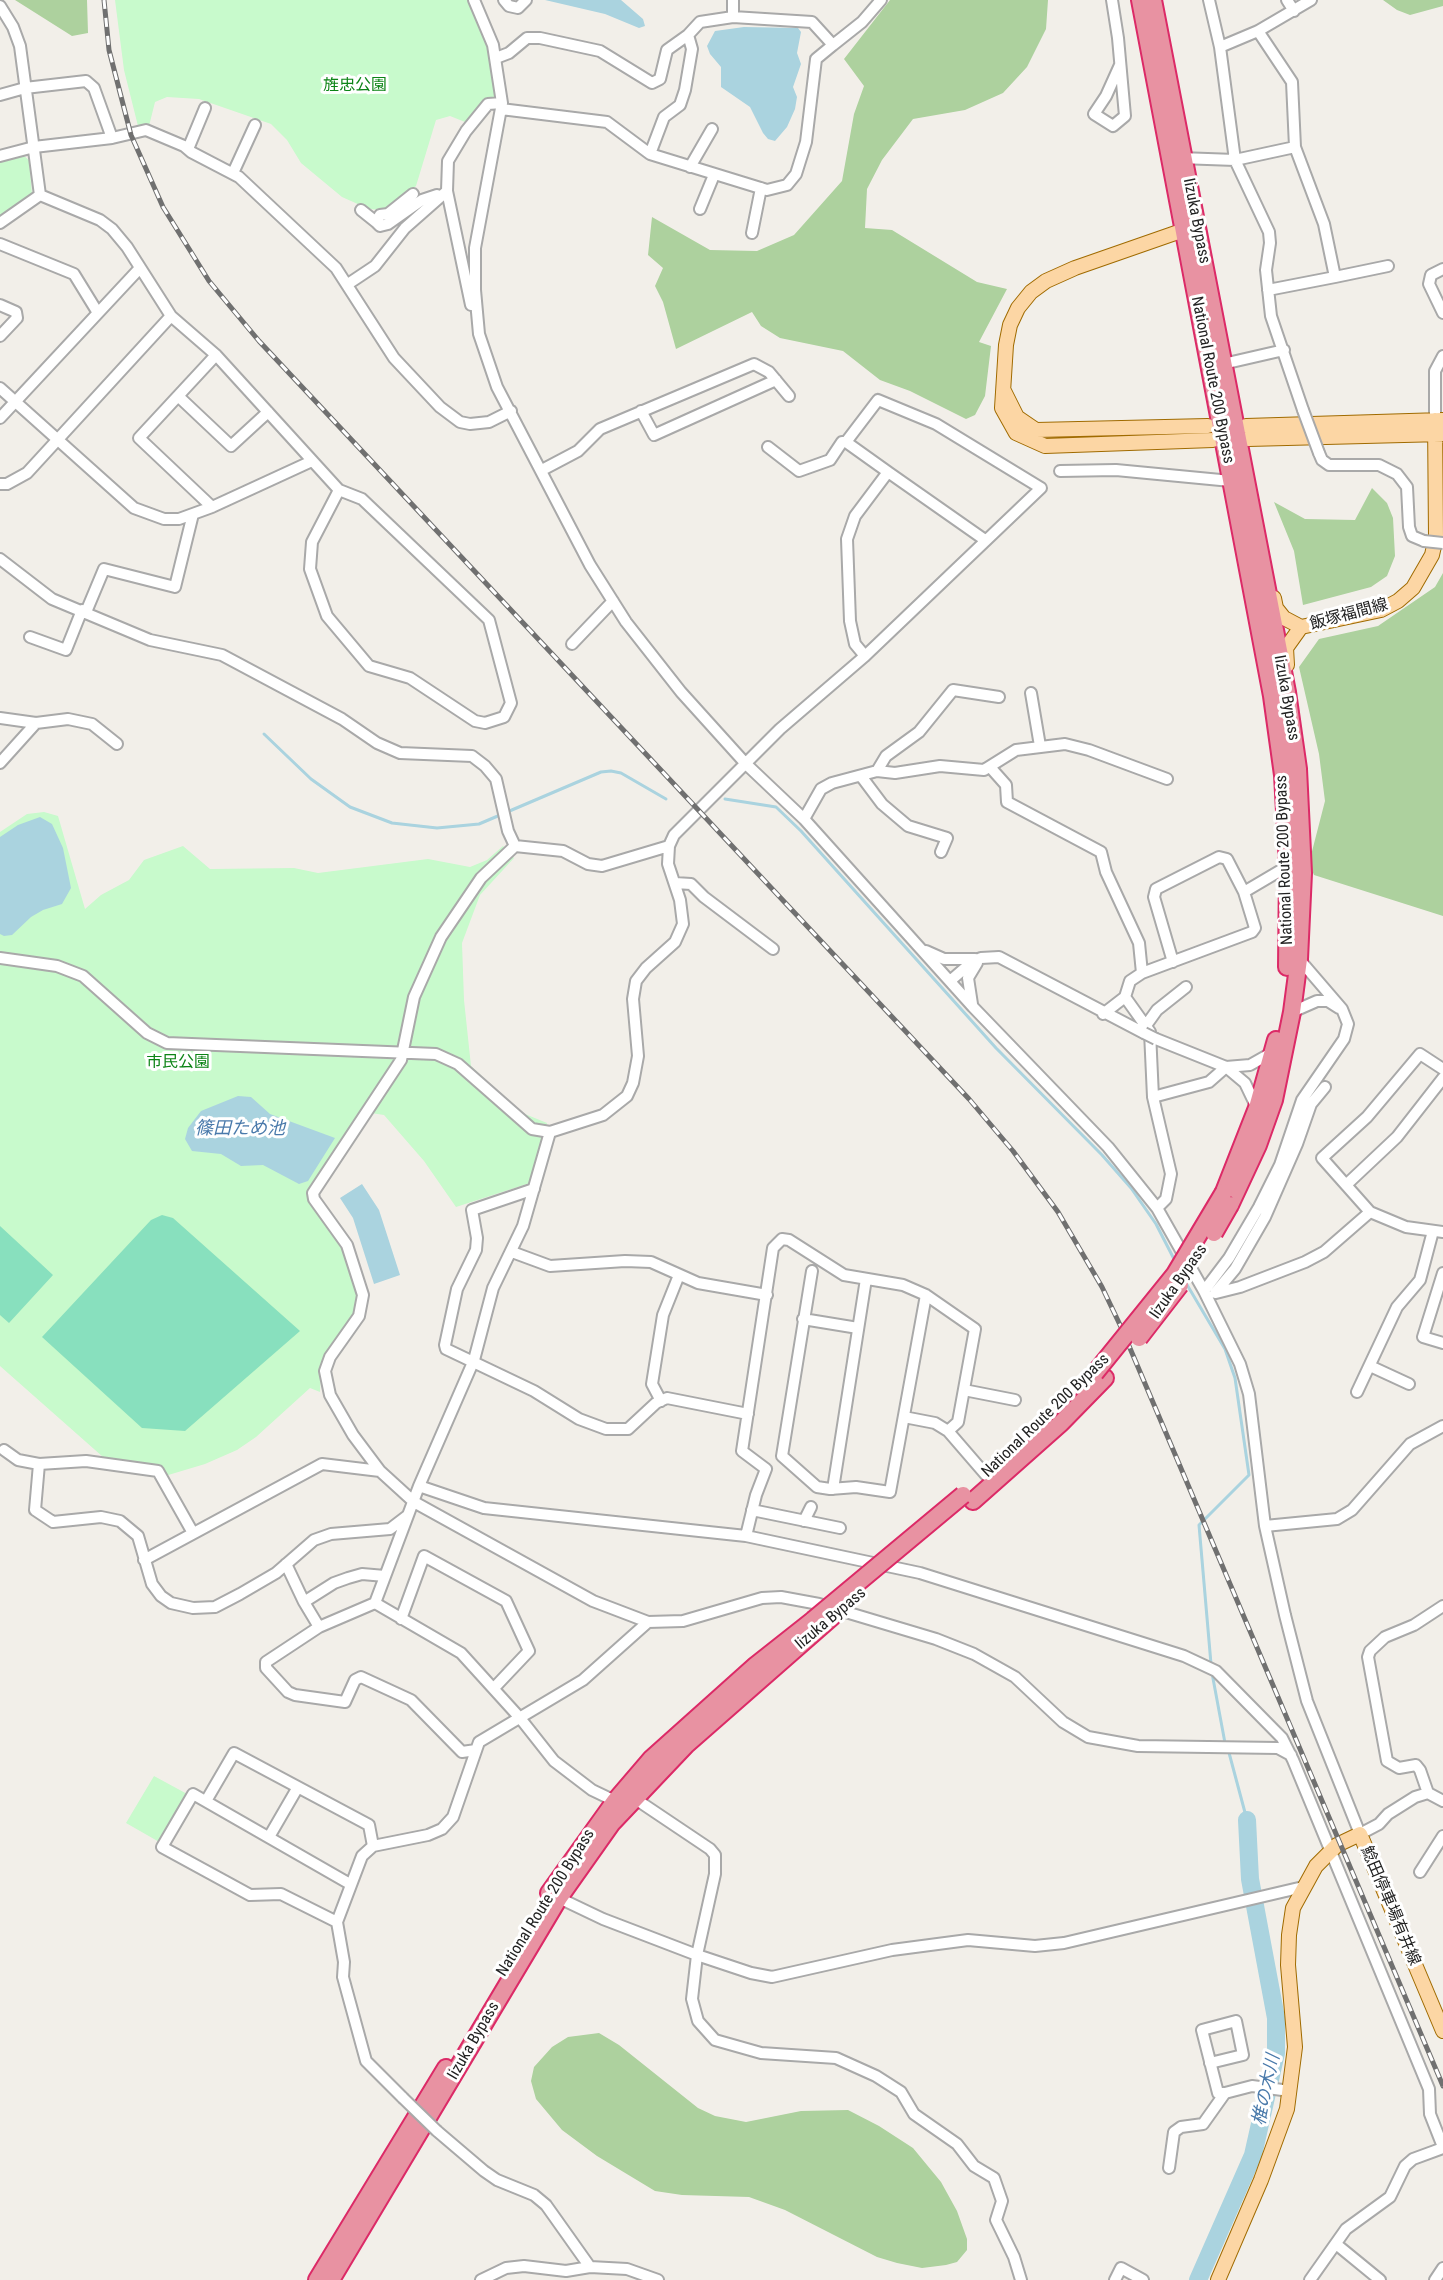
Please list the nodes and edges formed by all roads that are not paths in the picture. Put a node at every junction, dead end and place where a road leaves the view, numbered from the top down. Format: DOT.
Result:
graph roads {
  1 [pos="474,0"];
  2 [pos="504,0"];
  3 [pos="526,0"];
  4 [pos="733,0"];
  5 [pos="881,0"];
  6 [pos="1112,0"];
  7 [pos="1140,0"];
  8 [pos="1153,0"];
  9 [pos="1209,0"];
  10 [pos="1287,0"];
  11 [pos="1311,0"];
  12 [pos="0,6"];
  13 [pos="1294,11"];
  14 [pos="733,17"];
  15 [pos="1258,31"];
  16 [pos="688,35"];
  17 [pos="833,45"];
  18 [pos="1220,47"];
  19 [pos="496,58"];
  20 [pos="1120,65"];
  21 [pos="25,88"];
  22 [pos="0,94"];
  23 [pos="501,106"];
  24 [pos="205,108"];
  25 [pos="255,125"];
  26 [pos="712,129"];
  27 [pos="112,138"];
  28 [pos="34,147"];
  29 [pos="1295,147"];
  30 [pos="189,151"];
  31 [pos="650,154"];
  32 [pos="0,156"];
  33 [pos="1177,158"];
  34 [pos="1234,160"];
  35 [pos="690,167"];
  36 [pos="233,173"];
  37 [pos="714,175"];
  38 [pos="761,188"];
  39 [pos="445,193"];
  40 [pos="413,194"];
  41 [pos="40,195"];
  42 [pos="700,209"];
  43 [pos="361,210"];
  44 [pos="376,222"];
  45 [pos="0,223"];
  46 [pos="1184,230"];
  47 [pos="752,233"];
  48 [pos="0,244"];
  49 [pos="1388,266"];
  50 [pos="140,268"];
  51 [pos="1443,268"];
  52 [pos="1335,277"];
  53 [pos="348,284"];
  54 [pos="1268,290"];
  55 [pos="0,305"];
  56 [pos="98,313"];
  57 [pos="1443,313"];
  58 [pos="171,316"];
  59 [pos="479,334"];
  60 [pos="0,336"];
  61 [pos="1284,351"];
  62 [pos="216,355"];
  63 [pos="1443,356"];
  64 [pos="1223,364"];
  65 [pos="776,380"];
  66 [pos="0,388"];
  67 [pos="178,396"];
  68 [pos="789,396"];
  69 [pos="15,402"];
  70 [pos="511,411"];
  71 [pos="641,411"];
  72 [pos="268,412"];
  73 [pos="0,418"];
  74 [pos="1439,420"];
  75 [pos="1211,433"];
  76 [pos="1440,434"];
  77 [pos="58,440"];
  78 [pos="846,442"];
  79 [pos="768,447"];
  80 [pos="312,461"];
  81 [pos="543,470"];
  82 [pos="1060,471"];
  83 [pos="888,472"];
  84 [pos="1231,481"];
  85 [pos="0,484"];
  86 [pos="339,490"];
  87 [pos="212,507"];
  88 [pos="193,514"];
  89 [pos="1254,524"];
  90 [pos="985,540"];
  91 [pos="1443,543"];
  92 [pos="0,559"];
  93 [pos="613,601"];
  94 [pos="84,611"];
  95 [pos="1300,627"];
  96 [pos="30,637"];
  97 [pos="572,644"];
  98 [pos="865,657"];
  99 [pos="1031,693"];
  100 [pos="999,697"];
  101 [pos="0,718"];
  102 [pos="36,723"];
  103 [pos="1294,739"];
  104 [pos="117,744"];
  105 [pos="1040,746"];
  106 [pos="0,763"];
  107 [pos="746,764"];
  108 [pos="990,767"];
  109 [pos="877,771"];
  110 [pos="861,776"];
  111 [pos="1167,779"];
  112 [pos="804,819"];
  113 [pos="515,846"];
  114 [pos="669,846"];
  115 [pos="941,852"];
  116 [pos="1288,866"];
  117 [pos="675,883"];
  118 [pos="1244,892"];
  119 [pos="922,949"];
  120 [pos="773,950"];
  121 [pos="0,958"];
  122 [pos="981,958"];
  123 [pos="1299,959"];
  124 [pos="1173,962"];
  125 [pos="1142,974"];
  126 [pos="950,981"];
  127 [pos="1186,987"];
  128 [pos="1125,997"];
  129 [pos="973,1007"];
  130 [pos="1342,1009"];
  131 [pos="1292,1012"];
  132 [pos="1103,1014"];
  133 [pos="1145,1029"];
  134 [pos="401,1051"];
  135 [pos="1273,1052"];
  136 [pos="1226,1067"];
  137 [pos="1443,1069"];
  138 [pos="1443,1078"];
  139 [pos="1325,1087"];
  140 [pos="1153,1097"];
  141 [pos="1257,1108"];
  142 [pos="550,1132"];
  143 [pos="1346,1185"];
  144 [pos="534,1188"];
  145 [pos="1227,1199"];
  146 [pos="1157,1208"];
  147 [pos="1370,1212"];
  148 [pos="1440,1232"];
  149 [pos="1443,1242"];
  150 [pos="512,1252"];
  151 [pos="812,1271"];
  152 [pos="1443,1273"];
  153 [pos="679,1275"];
  154 [pos="866,1279"];
  155 [pos="1209,1293"];
  156 [pos="767,1295"];
  157 [pos="926,1295"];
  158 [pos="803,1319"];
  159 [pos="858,1328"];
  160 [pos="1443,1343"];
  161 [pos="474,1360"];
  162 [pos="1370,1366"];
  163 [pos="1100,1376"];
  164 [pos="1409,1384"];
  165 [pos="964,1390"];
  166 [pos="1357,1392"];
  167 [pos="1015,1400"];
  168 [pos="661,1401"];
  169 [pos="748,1414"];
  170 [pos="904,1417"];
  171 [pos="1443,1426"];
  172 [pos="948,1431"];
  173 [pos="4,1450"];
  174 [pos="39,1464"];
  175 [pos="380,1471"];
  176 [pos="986,1475"];
  177 [pos="419,1486"];
  178 [pos="833,1489"];
  179 [pos="968,1498"];
  180 [pos="412,1507"];
  181 [pos="811,1507"];
  182 [pos="752,1510"];
  183 [pos="804,1521"];
  184 [pos="1265,1526"];
  185 [pos="840,1528"];
  186 [pos="193,1533"];
  187 [pos="746,1536"];
  188 [pos="144,1560"];
  189 [pos="286,1564"];
  190 [pos="385,1576"];
  191 [pos="304,1602"];
  192 [pos="375,1603"];
  193 [pos="1443,1606"];
  194 [pos="401,1619"];
  195 [pos="648,1622"];
  196 [pos="319,1627"];
  197 [pos="494,1688"];
  198 [pos="520,1718"];
  199 [pos="476,1750"];
  200 [pos="1291,1755"];
  201 [pos="298,1787"];
  202 [pos="1428,1793"];
  203 [pos="634,1798"];
  204 [pos="1443,1800"];
  205 [pos="206,1801"];
  206 [pos="615,1801"];
  207 [pos="1360,1834"];
  208 [pos="1443,1836"];
  209 [pos="269,1837"];
  210 [pos="373,1846"];
  211 [pos="1332,1849"];
  212 [pos="1420,1872"];
  213 [pos="350,1884"];
  214 [pos="1303,1887"];
  215 [pos="559,1898"];
  216 [pos="337,1922"];
  217 [pos="697,1955"];
  218 [pos="1443,2031"];
  219 [pos="1210,2063"];
  220 [pos="1290,2091"];
  221 [pos="1225,2093"];
  222 [pos="1443,2147"];
  223 [pos="1169,2168"];
  224 [pos="1336,2244"];
  225 [pos="590,2266"];
  226 [pos="1443,2268"];
  227 [pos="317,2280"];
  228 [pos="332,2280"];
  229 [pos="481,2280"];
  230 [pos="658,2280"];
  231 [pos="1021,2280"];
  232 [pos="1115,2280"];
  233 [pos="1143,2280"];
  234 [pos="1218,2280"];
  235 [pos="1310,2280"];
  236 [pos="1380,2280"];
  237 [pos="1435,2280"];
  1 -- 19 [label="street"];
  2 -- 3 [label="street"];
  4 -- 14 [label="street"];
  5 -- 17 [label="street"];
  6 -- 20 [label="street"];
  7 -- 33 [label="highway, National Route 200 Bypass"];
  8 -- 33 [label="highway, Iizuka Bypass"];
  9 -- 18 [label="street"];
  10 -- 13 [label="street"];
  11 -- 13 [label="street"];
  12 -- 21 [label="street"];
  13 -- 15 [label="street"];
  14 -- 16 [label="street"];
  14 -- 17 [label="street"];
  15 -- 18 [label="street"];
  15 -- 29 [label="street"];
  16 -- 19 [label="street"];
  16 -- 31 [label="street"];
  17 -- 38 [label="street"];
  18 -- 34 [label="street"];
  19 -- 23 [label="street"];
  20 -- 20 [label="street"];
  21 -- 22 [label="street"];
  21 -- 27 [label="street"];
  21 -- 28 [label="street"];
  23 -- 31 [label="street"];
  23 -- 39 [label="street"];
  23 -- 59 [label="street"];
  24 -- 30 [label="street"];
  25 -- 36 [label="street"];
  26 -- 35 [label="street"];
  27 -- 28 [label="street"];
  27 -- 30 [label="street"];
  28 -- 32 [label="street"];
  28 -- 41 [label="street"];
  29 -- 34 [label="street"];
  29 -- 52 [label="street"];
  30 -- 36 [label="street"];
  31 -- 35 [label="street"];
  33 -- 34 [label="street"];
  33 -- 46 [label="highway, National Route 200 Bypass"];
  33 -- 64 [label="highway, Iizuka Bypass"];
  34 -- 54 [label="street"];
  35 -- 37 [label="street"];
  36 -- 53 [label="street"];
  37 -- 38 [label="street"];
  37 -- 42 [label="street"];
  38 -- 47 [label="street"];
  39 -- 44 [label="street"];
  39 -- 53 [label="street"];
  39 -- 59 [label="street"];
  40 -- 44 [label="street"];
  41 -- 45 [label="street"];
  41 -- 50 [label="street"];
  43 -- 44 [label="street"];
  46 -- 75 [label="main road"];
  46 -- 84 [label="highway, National Route 200 Bypass"];
  48 -- 56 [label="street"];
  49 -- 52 [label="street"];
  50 -- 56 [label="street"];
  50 -- 58 [label="street"];
  51 -- 57 [label="street"];
  52 -- 54 [label="street"];
  53 -- 70 [label="street"];
  54 -- 61 [label="street"];
  55 -- 60 [label="street"];
  56 -- 69 [label="street"];
  58 -- 62 [label="street"];
  58 -- 77 [label="street"];
  59 -- 70 [label="street"];
  61 -- 64 [label="street"];
  61 -- 91 [label="street, bridge"];
  62 -- 67 [label="street"];
  62 -- 72 [label="street"];
  63 -- 74 [label="street"];
  64 -- 89 [label="highway, Iizuka Bypass"];
  65 -- 68 [label="street"];
  65 -- 71 [label="street"];
  65 -- 71 [label="street"];
  66 -- 69 [label="street"];
  67 -- 72 [label="street"];
  67 -- 87 [label="street"];
  69 -- 73 [label="street"];
  69 -- 77 [label="street"];
  70 -- 81 [label="street"];
  71 -- 81 [label="street"];
  72 -- 80 [label="street"];
  74 -- 76 [label="main road, 飯塚福間線"];
  74 -- 76 [label="main road"];
  76 -- 95 [label="main road, 飯塚福間線"];
  77 -- 85 [label="street"];
  77 -- 88 [label="street"];
  78 -- 79 [label="street"];
  78 -- 83 [label="street"];
  78 -- 90 [label="street"];
  80 -- 86 [label="street"];
  80 -- 87 [label="street"];
  81 -- 93 [label="street"];
  82 -- 84 [label="street"];
  83 -- 90 [label="street"];
  83 -- 98 [label="street"];
  84 -- 116 [label="highway, National Route 200 Bypass"];
  86 -- 86 [label="street"];
  87 -- 88 [label="street"];
  88 -- 94 [label="street"];
  89 -- 95 [label="main road"];
  89 -- 103 [label="highway, Iizuka Bypass"];
  90 -- 98 [label="street"];
  92 -- 94 [label="street"];
  93 -- 97 [label="street"];
  93 -- 107 [label="street"];
  94 -- 96 [label="street"];
  94 -- 113 [label="street"];
  95 -- 103 [label="main road"];
  98 -- 107 [label="street"];
  99 -- 105 [label="street"];
  100 -- 109 [label="street"];
  101 -- 102 [label="street"];
  102 -- 104 [label="street"];
  102 -- 106 [label="street"];
  103 -- 123 [label="highway, Iizuka Bypass"];
  105 -- 108 [label="street"];
  105 -- 111 [label="street"];
  107 -- 112 [label="street"];
  107 -- 114 [label="street"];
  108 -- 109 [label="street"];
  108 -- 125 [label="street"];
  109 -- 110 [label="street"];
  110 -- 112 [label="street"];
  110 -- 115 [label="street"];
  112 -- 119 [label="street"];
  113 -- 114 [label="street"];
  113 -- 134 [label="street"];
  114 -- 117 [label="street"];
  116 -- 118 [label="street"];
  116 -- 135 [label="highway, National Route 200 Bypass"];
  117 -- 120 [label="street"];
  117 -- 142 [label="street"];
  118 -- 124 [label="street"];
  118 -- 124 [label="street"];
  119 -- 122 [label="street"];
  119 -- 126 [label="street"];
  121 -- 134 [label="street"];
  122 -- 126 [label="street"];
  122 -- 129 [label="street"];
  122 -- 132 [label="street"];
  123 -- 130 [label="street"];
  123 -- 131 [label="highway, Iizuka Bypass"];
  124 -- 125 [label="street"];
  125 -- 128 [label="street"];
  126 -- 129 [label="street"];
  127 -- 133 [label="street"];
  128 -- 132 [label="street"];
  128 -- 133 [label="street"];
  129 -- 146 [label="street"];
  130 -- 131 [label="street"];
  130 -- 155 [label="street"];
  131 -- 145 [label="highway, Iizuka Bypass"];
  132 -- 133 [label="street"];
  133 -- 136 [label="street, bridge"];
  133 -- 140 [label="street"];
  134 -- 142 [label="street"];
  134 -- 175 [label="street"];
  135 -- 136 [label="street"];
  135 -- 141 [label="highway, National Route 200 Bypass"];
  136 -- 140 [label="street"];
  136 -- 141 [label="street"];
  137 -- 143 [label="street"];
  138 -- 143 [label="street"];
  139 -- 155 [label="street"];
  140 -- 146 [label="street"];
  141 -- 145 [label="highway, National Route 200 Bypass"];
  142 -- 144 [label="street"];
  143 -- 147 [label="street"];
  144 -- 150 [label="street"];
  144 -- 161 [label="street"];
  145 -- 163 [label="highway, National Route 200 Bypass, bridge"];
  146 -- 155 [label="street"];
  147 -- 148 [label="street"];
  147 -- 155 [label="street"];
  148 -- 149 [label="street"];
  148 -- 162 [label="street"];
  150 -- 153 [label="street"];
  150 -- 161 [label="street"];
  151 -- 158 [label="street"];
  152 -- 160 [label="street"];
  153 -- 156 [label="street"];
  153 -- 168 [label="street"];
  154 -- 156 [label="street"];
  154 -- 157 [label="street"];
  154 -- 159 [label="street"];
  155 -- 184 [label="street"];
  156 -- 169 [label="street"];
  157 -- 165 [label="street"];
  157 -- 170 [label="street"];
  158 -- 159 [label="street"];
  158 -- 178 [label="street"];
  159 -- 178 [label="street"];
  161 -- 168 [label="street"];
  161 -- 177 [label="street"];
  162 -- 164 [label="street"];
  162 -- 166 [label="street"];
  163 -- 176 [label="highway, National Route 200 Bypass"];
  163 -- 179 [label="highway, Iizuka Bypass"];
  165 -- 167 [label="street"];
  165 -- 172 [label="street"];
  168 -- 169 [label="street"];
  169 -- 182 [label="street"];
  170 -- 172 [label="street"];
  170 -- 178 [label="street"];
  171 -- 184 [label="street"];
  172 -- 176 [label="street"];
  173 -- 174 [label="street"];
  174 -- 186 [label="street"];
  174 -- 188 [label="street"];
  175 -- 180 [label="street"];
  175 -- 186 [label="street"];
  176 -- 179 [label="highway, National Route 200 Bypass"];
  177 -- 180 [label="street"];
  177 -- 187 [label="street"];
  179 -- 203 [label="highway, Iizuka Bypass"];
  179 -- 206 [label="highway, National Route 200 Bypass, bridge"];
  180 -- 189 [label="street"];
  180 -- 190 [label="street"];
  180 -- 195 [label="street"];
  181 -- 183 [label="street"];
  182 -- 183 [label="street"];
  182 -- 187 [label="street"];
  183 -- 185 [label="street"];
  184 -- 207 [label="street"];
  186 -- 188 [label="street"];
  187 -- 200 [label="street"];
  188 -- 189 [label="street"];
  189 -- 191 [label="street"];
  190 -- 191 [label="street"];
  190 -- 192 [label="street"];
  191 -- 196 [label="street"];
  192 -- 194 [label="street"];
  192 -- 196 [label="street"];
  193 -- 202 [label="street"];
  194 -- 197 [label="street"];
  194 -- 197 [label="street"];
  195 -- 198 [label="street"];
  195 -- 200 [label="street"];
  196 -- 199 [label="street"];
  197 -- 198 [label="street"];
  198 -- 199 [label="street"];
  198 -- 206 [label="street"];
  199 -- 210 [label="street"];
  200 -- 211 [label="street"];
  201 -- 205 [label="street"];
  201 -- 209 [label="street"];
  201 -- 210 [label="street"];
  202 -- 204 [label="street"];
  202 -- 207 [label="street"];
  203 -- 206 [label="street"];
  203 -- 215 [label="highway, Iizuka Bypass"];
  203 -- 217 [label="street"];
  205 -- 209 [label="street"];
  205 -- 216 [label="street"];
  206 -- 227 [label="highway, National Route 200 Bypass"];
  207 -- 211 [label="main road, 鯰田停車場有井線"];
  207 -- 218 [label="main road, 鯰田停車場有井線"];
  208 -- 212 [label="street"];
  209 -- 213 [label="street"];
  210 -- 213 [label="street"];
  211 -- 214 [label="main road, 鯰田停車場有井線"];
  211 -- 222 [label="street"];
  213 -- 216 [label="street"];
  214 -- 217 [label="street"];
  214 -- 220 [label="main road, 鯰田停車場有井線"];
  215 -- 217 [label="street"];
  215 -- 228 [label="highway, Iizuka Bypass"];
  216 -- 225 [label="street, bridge"];
  217 -- 231 [label="street"];
  219 -- 221 [label="street"];
  220 -- 221 [label="street"];
  220 -- 234 [label="main road, 鯰田停車場有井線"];
  221 -- 223 [label="street"];
  222 -- 224 [label="street"];
  224 -- 235 [label="street"];
  224 -- 236 [label="street"];
  225 -- 229 [label="street"];
  225 -- 230 [label="street"];
  226 -- 237 [label="street"];
  232 -- 233 [label="street"];
}
